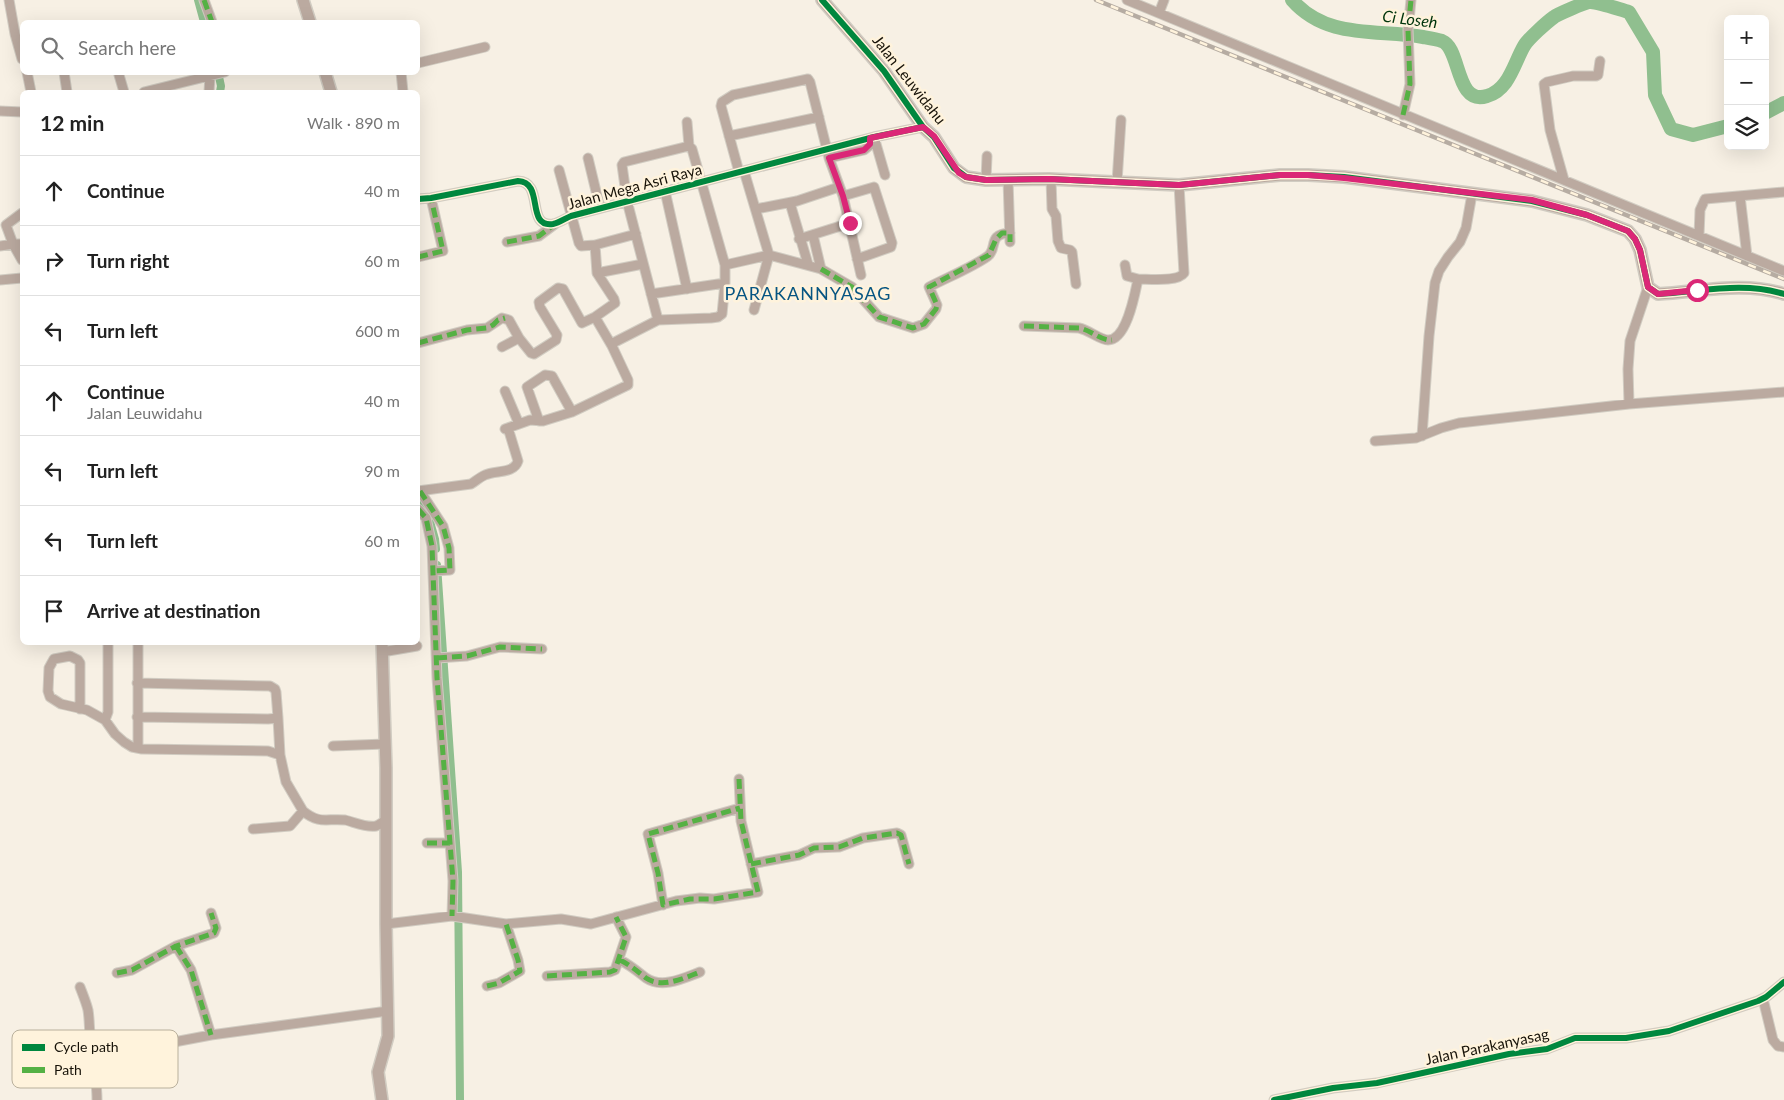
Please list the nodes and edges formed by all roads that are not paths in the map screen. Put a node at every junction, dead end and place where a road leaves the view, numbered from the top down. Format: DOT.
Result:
graph roads {
  1 [pos="9,0"];
  2 [pos="204,0"];
  3 [pos="303,0"];
  4 [pos="822,0"];
  5 [pos="1127,0"];
  6 [pos="1164,0"];
  7 [pos="1411,0"];
  8 [pos="1159,13"];
  9 [pos="211,20"];
  10 [pos="309,20"];
  11 [pos="485,48"];
  12 [pos="20,52"];
  13 [pos="1600,61"];
  14 [pos="420,63"];
  15 [pos="28,75"];
  16 [pos="64,75"];
  17 [pos="118,75"];
  18 [pos="208,75"];
  19 [pos="217,75"];
  20 [pos="326,75"];
  21 [pos="401,75"];
  22 [pos="189,77"];
  23 [pos="31,90"];
  24 [pos="67,90"];
  25 [pos="123,90"];
  26 [pos="150,90"];
  27 [pos="210,90"];
  28 [pos="330,90"];
  29 [pos="403,90"];
  30 [pos="0,111"];
  31 [pos="20,112"];
  32 [pos="1403,115"];
  33 [pos="819,117"];
  34 [pos="1121,120"];
  35 [pos="687,122"];
  36 [pos="923,127"];
  37 [pos="729,136"];
  38 [pos="872,138"];
  39 [pos="689,146"];
  40 [pos="828,154"];
  41 [pos="987,156"];
  42 [pos="588,158"];
  43 [pos="559,170"];
  44 [pos="742,172"];
  45 [pos="884,175"];
  46 [pos="1008,179"];
  47 [pos="986,180"];
  48 [pos="1051,180"];
  49 [pos="1564,180"];
  50 [pos="702,182"];
  51 [pos="1117,182"];
  52 [pos="1179,185"];
  53 [pos="839,187"];
  54 [pos="665,191"];
  55 [pos="1784,192"];
  56 [pos="1472,194"];
  57 [pos="843,196"];
  58 [pos="1740,196"];
  59 [pos="431,198"];
  60 [pos="420,199"];
  61 [pos="628,201"];
  62 [pos="790,203"];
  63 [pos="600,208"];
  64 [pos="756,209"];
  65 [pos="20,214"];
  66 [pos="571,216"];
  67 [pos="850,223"];
  68 [pos="555,224"];
  69 [pos="3,226"];
  70 [pos="636,234"];
  71 [pos="813,234"];
  72 [pos="1699,236"];
  73 [pos="800,238"];
  74 [pos="507,242"];
  75 [pos="12,244"];
  76 [pos="20,244"];
  77 [pos="595,245"];
  78 [pos="0,246"];
  79 [pos="769,255"];
  80 [pos="1748,256"];
  81 [pos="20,257"];
  82 [pos="420,257"];
  83 [pos="857,259"];
  84 [pos="643,264"];
  85 [pos="725,264"];
  86 [pos="808,264"];
  87 [pos="1124,265"];
  88 [pos="822,268"];
  89 [pos="1784,270"];
  90 [pos="597,273"];
  91 [pos="861,275"];
  92 [pos="20,278"];
  93 [pos="1138,279"];
  94 [pos="0,280"];
  95 [pos="725,283"];
  96 [pos="1076,284"];
  97 [pos="1648,287"];
  98 [pos="687,289"];
  99 [pos="651,294"];
  100 [pos="1784,294"];
  101 [pos="754,310"];
  102 [pos="595,317"];
  103 [pos="658,320"];
  104 [pos="1024,326"];
  105 [pos="519,338"];
  106 [pos="420,343"];
  107 [pos="611,344"];
  108 [pos="502,347"];
  109 [pos="506,391"];
  110 [pos="1784,392"];
  111 [pos="1629,404"];
  112 [pos="572,412"];
  113 [pos="539,421"];
  114 [pos="519,424"];
  115 [pos="1422,436"];
  116 [pos="1375,441"];
  117 [pos="420,491"];
  118 [pos="420,492"];
  119 [pos="420,511"];
  120 [pos="435,572"];
  121 [pos="108,645"];
  122 [pos="138,645"];
  123 [pos="417,646"];
  124 [pos="382,647"];
  125 [pos="542,649"];
  126 [pos="442,658"];
  127 [pos="137,683"];
  128 [pos="80,709"];
  129 [pos="137,717"];
  130 [pos="278,718"];
  131 [pos="105,720"];
  132 [pos="385,744"];
  133 [pos="333,746"];
  134 [pos="138,748"];
  135 [pos="280,755"];
  136 [pos="739,779"];
  137 [pos="740,808"];
  138 [pos="303,812"];
  139 [pos="386,820"];
  140 [pos="253,829"];
  141 [pos="427,842"];
  142 [pos="450,842"];
  143 [pos="751,864"];
  144 [pos="908,864"];
  145 [pos="663,905"];
  146 [pos="210,913"];
  147 [pos="456,917"];
  148 [pos="616,917"];
  149 [pos="386,924"];
  150 [pos="506,924"];
  151 [pos="176,946"];
  152 [pos="620,960"];
  153 [pos="700,972"];
  154 [pos="117,973"];
  155 [pos="547,976"];
  156 [pos="1784,982"];
  157 [pos="487,986"];
  158 [pos="80,987"];
  159 [pos="1763,999"];
  160 [pos="388,1011"];
  161 [pos="89,1030"];
  162 [pos="211,1035"];
  163 [pos="178,1041"];
  164 [pos="1784,1046"];
  165 [pos="382,1100"];
  166 [pos="1274,1100"];
  1 -- 12 [label="street"];
  2 -- 9 [label="street"];
  3 -- 10 [label="street"];
  4 -- 36 [label="street, Jalan Leuwidahu"];
  5 -- 8 [label="street"];
  6 -- 8 [label="street"];
  7 -- 32 [label="street"];
  8 -- 32 [label="street"];
  11 -- 14 [label="street"];
  13 -- 49 [label="street"];
  15 -- 23 [label="street"];
  16 -- 24 [label="street"];
  17 -- 25 [label="street"];
  18 -- 22 [label="street"];
  19 -- 27 [label="street"];
  20 -- 28 [label="street"];
  21 -- 29 [label="street"];
  22 -- 26 [label="street"];
  30 -- 31 [label="street"];
  32 -- 49 [label="street"];
  33 -- 37 [label="street"];
  33 -- 37 [label="street"];
  33 -- 40 [label="street"];
  34 -- 51 [label="street"];
  35 -- 39 [label="street"];
  36 -- 38 [label="street, Jalan Mega Asri Raya"];
  36 -- 47 [label="street, Jalan Leuwidahu"];
  37 -- 44 [label="street"];
  38 -- 40 [label="street, Jalan Mega Asri Raya"];
  38 -- 45 [label="street"];
  39 -- 50 [label="street"];
  39 -- 61 [label="street"];
  40 -- 44 [label="street, Jalan Mega Asri Raya"];
  40 -- 53 [label="street"];
  41 -- 47 [label="street"];
  42 -- 63 [label="street"];
  43 -- 66 [label="street"];
  44 -- 50 [label="street, Jalan Mega Asri Raya"];
  44 -- 64 [label="street"];
  46 -- 47 [label="street, Jalan Leuwidahu"];
  46 -- 48 [label="street, Jalan Leuwidahu"];
  46 -- 88 [label="street"];
  48 -- 51 [label="street, Jalan Leuwidahu"];
  48 -- 96 [label="street"];
  49 -- 72 [label="street"];
  50 -- 54 [label="street, Jalan Mega Asri Raya"];
  50 -- 85 [label="street"];
  51 -- 52 [label="street, Jalan Leuwidahu"];
  52 -- 56 [label="street, Jalan Leuwidahu"];
  52 -- 93 [label="street"];
  53 -- 57 [label="street"];
  53 -- 62 [label="street"];
  54 -- 61 [label="street, Jalan Mega Asri Raya"];
  54 -- 98 [label="street"];
  55 -- 58 [label="street"];
  56 -- 97 [label="street, Jalan Leuwidahu"];
  56 -- 115 [label="street"];
  57 -- 67 [label="street"];
  57 -- 83 [label="street"];
  58 -- 72 [label="street"];
  58 -- 80 [label="street"];
  59 -- 60 [label="street, Jalan Mega Asri Raya"];
  59 -- 68 [label="street, Jalan Mega Asri Raya"];
  59 -- 82 [label="street"];
  61 -- 63 [label="street, Jalan Mega Asri Raya"];
  61 -- 70 [label="street"];
  62 -- 64 [label="street"];
  62 -- 73 [label="street"];
  63 -- 66 [label="street, Jalan Mega Asri Raya"];
  64 -- 79 [label="street"];
  65 -- 69 [label="street"];
  66 -- 68 [label="street, Jalan Mega Asri Raya"];
  66 -- 77 [label="street"];
  67 -- 71 [label="street"];
  67 -- 83 [label="street"];
  68 -- 74 [label="street"];
  69 -- 75 [label="street"];
  70 -- 77 [label="street"];
  70 -- 84 [label="street"];
  71 -- 73 [label="street"];
  71 -- 88 [label="street"];
  72 -- 80 [label="street"];
  73 -- 86 [label="street"];
  75 -- 76 [label="street"];
  75 -- 78 [label="street"];
  75 -- 81 [label="street"];
  77 -- 90 [label="street"];
  79 -- 85 [label="street"];
  79 -- 86 [label="street"];
  79 -- 101 [label="street"];
  80 -- 89 [label="street"];
  83 -- 91 [label="street"];
  84 -- 90 [label="street"];
  84 -- 99 [label="street"];
  85 -- 95 [label="street"];
  86 -- 88 [label="street"];
  87 -- 93 [label="street"];
  90 -- 102 [label="street"];
  92 -- 94 [label="street"];
  93 -- 104 [label="street"];
  95 -- 98 [label="street"];
  95 -- 103 [label="street"];
  97 -- 100 [label="street"];
  97 -- 111 [label="street"];
  98 -- 99 [label="street"];
  99 -- 103 [label="street"];
  102 -- 105 [label="street"];
  102 -- 107 [label="street"];
  103 -- 107 [label="street"];
  105 -- 106 [label="street"];
  105 -- 108 [label="street"];
  107 -- 112 [label="street"];
  109 -- 114 [label="street"];
  110 -- 111 [label="street"];
  111 -- 115 [label="street"];
  112 -- 113 [label="street"];
  112 -- 113 [label="street"];
  113 -- 114 [label="street"];
  114 -- 117 [label="street"];
  115 -- 116 [label="street"];
  118 -- 120 [label="street"];
  119 -- 120 [label="street"];
  120 -- 126 [label="street"];
  121 -- 131 [label="street"];
  122 -- 127 [label="street"];
  123 -- 124 [label="street"];
  124 -- 132 [label="street"];
  125 -- 126 [label="street"];
  126 -- 142 [label="street"];
  127 -- 129 [label="street"];
  127 -- 130 [label="street"];
  128 -- 128 [label="street"];
  128 -- 131 [label="street"];
  129 -- 130 [label="street"];
  129 -- 134 [label="street"];
  130 -- 135 [label="street"];
  131 -- 134 [label="street"];
  132 -- 133 [label="street"];
  132 -- 139 [label="street"];
  134 -- 135 [label="street"];
  135 -- 138 [label="street"];
  136 -- 137 [label="street"];
  137 -- 143 [label="street"];
  137 -- 145 [label="street"];
  138 -- 139 [label="street"];
  138 -- 140 [label="street"];
  139 -- 149 [label="street"];
  141 -- 142 [label="street"];
  142 -- 147 [label="street"];
  143 -- 144 [label="street"];
  143 -- 145 [label="street"];
  145 -- 148 [label="street"];
  146 -- 151 [label="street"];
  147 -- 149 [label="street"];
  147 -- 150 [label="street"];
  148 -- 150 [label="street"];
  148 -- 152 [label="street"];
  149 -- 160 [label="street"];
  150 -- 157 [label="street"];
  151 -- 154 [label="street"];
  151 -- 162 [label="street"];
  152 -- 153 [label="street"];
  152 -- 155 [label="street"];
  156 -- 159 [label="street, Jalan Parakanyasag"];
  158 -- 161 [label="street"];
  159 -- 164 [label="street"];
  159 -- 166 [label="street, Jalan Parakanyasag"];
  160 -- 162 [label="street"];
  160 -- 165 [label="street"];
  162 -- 163 [label="street"];
}
